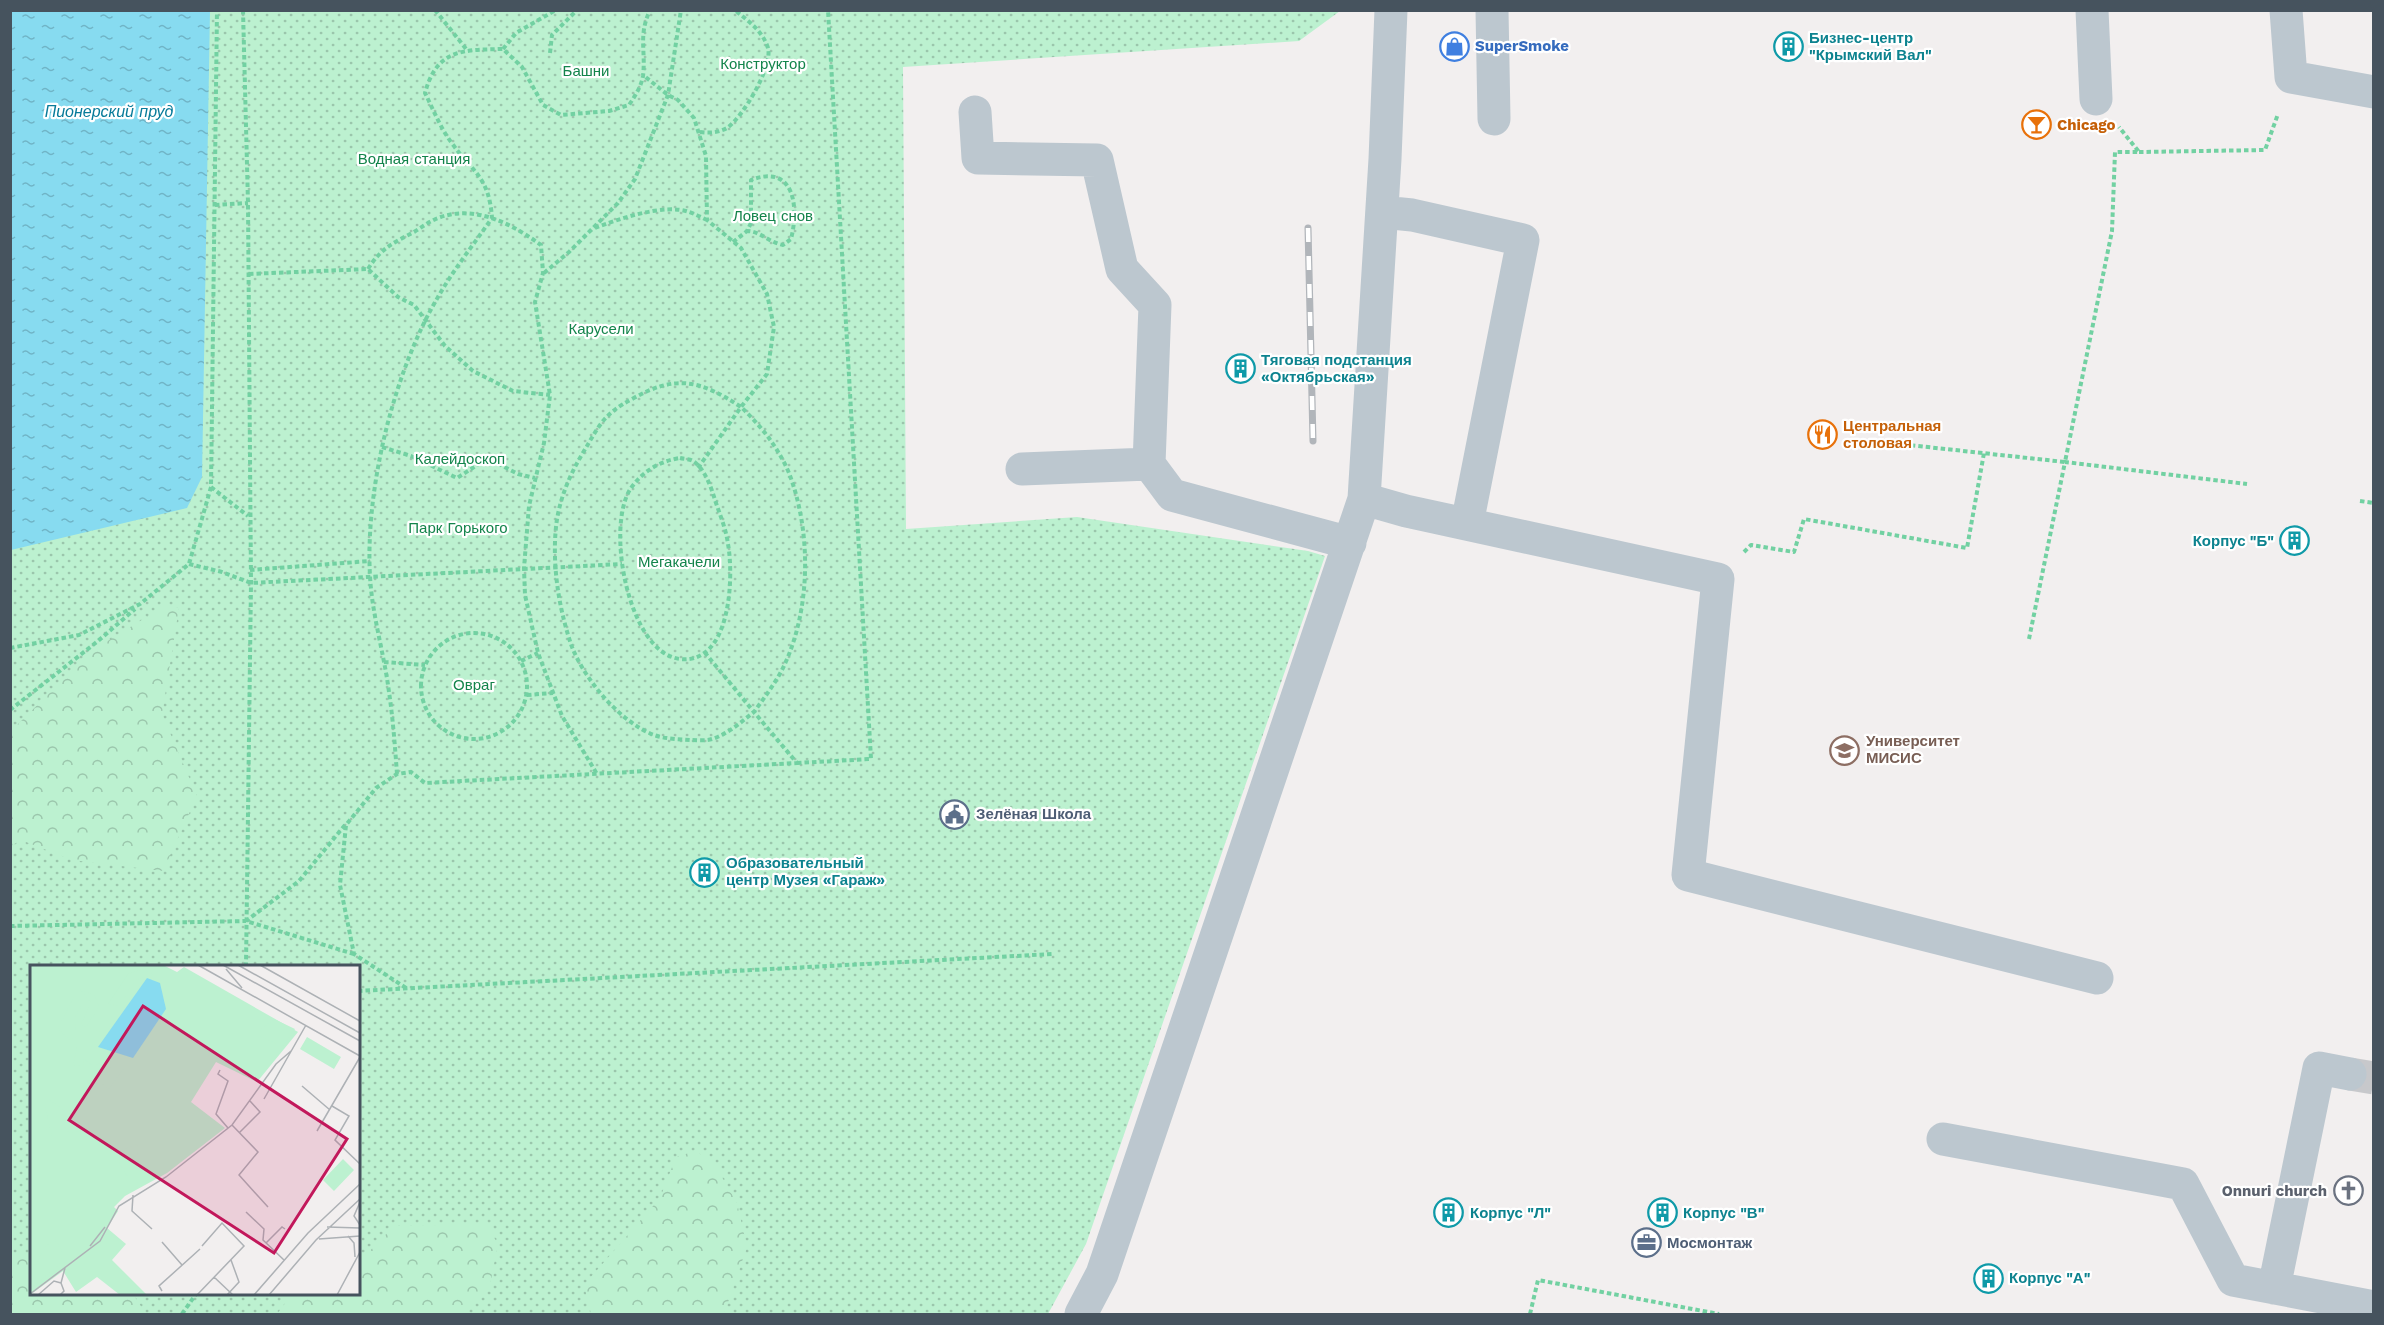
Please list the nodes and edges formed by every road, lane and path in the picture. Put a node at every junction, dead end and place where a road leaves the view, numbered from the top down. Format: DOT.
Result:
graph roads {
  1 [pos="217,10"];
  2 [pos="243,10"];
  3 [pos="435,10"];
  4 [pos="556,10"];
  5 [pos="578,10"];
  6 [pos="650,10"];
  7 [pos="681,10"];
  8 [pos="735,10"];
  9 [pos="828,10"];
  10 [pos="1391,10"];
  11 [pos="1492,10"];
  12 [pos="2092,10"];
  13 [pos="2286,10"];
  14 [pos="503,49"];
  15 [pos="467,50"];
  16 [pos="550,53"];
  17 [pos="643,75"];
  18 [pos="2291,76"];
  19 [pos="2373,92"];
  20 [pos="668,95"];
  21 [pos="2096,99"];
  22 [pos="975,112"];
  23 [pos="1494,119"];
  24 [pos="700,132"];
  25 [pos="2115,152"];
  26 [pos="2139,152"];
  27 [pos="248,203"];
  28 [pos="215,205"];
  29 [pos="1382,212"];
  30 [pos="492,218"];
  31 [pos="707,220"];
  32 [pos="592,229"];
  33 [pos="747,231"];
  34 [pos="733,242"];
  35 [pos="368,269"];
  36 [pos="543,273"];
  37 [pos="249,274"];
  38 [pos="427,321"];
  39 [pos="550,395"];
  40 [pos="741,407"];
  41 [pos="1881,442"];
  42 [pos="382,447"];
  43 [pos="1984,453"];
  44 [pos="2065,462"];
  45 [pos="1149,464"];
  46 [pos="698,468"];
  47 [pos="1022,469"];
  48 [pos="535,478"];
  49 [pos="2247,484"];
  50 [pos="211,487"];
  51 [pos="1364,499"];
  52 [pos="2360,501"];
  53 [pos="2373,503"];
  54 [pos="249,517"];
  55 [pos="1467,524"];
  56 [pos="1350,543"];
  57 [pos="1751,545"];
  58 [pos="370,561"];
  59 [pos="189,564"];
  60 [pos="622,564"];
  61 [pos="556,567"];
  62 [pos="524,568"];
  63 [pos="250,570"];
  64 [pos="370,576"];
  65 [pos="250,583"];
  66 [pos="140,604"];
  67 [pos="2029,639"];
  68 [pos="10,648"];
  69 [pos="538,653"];
  70 [pos="706,654"];
  71 [pos="521,661"];
  72 [pos="383,662"];
  73 [pos="425,665"];
  74 [pos="553,693"];
  75 [pos="527,695"];
  76 [pos="10,710"];
  77 [pos="753,712"];
  78 [pos="797,763"];
  79 [pos="397,774"];
  80 [pos="597,774"];
  81 [pos="346,825"];
  82 [pos="246,921"];
  83 [pos="10,926"];
  84 [pos="354,954"];
  85 [pos="1053,954"];
  86 [pos="246,965"];
  87 [pos="2097,978"];
  88 [pos="406,988"];
  89 [pos="360,991"];
  90 [pos="2350,1074"];
  91 [pos="1943,1139"];
  92 [pos="2274,1288"];
  93 [pos="195,1295"];
  94 [pos="2373,1307"];
  95 [pos="182,1314"];
  96 [pos="1081,1314"];
  97 [pos="1530,1314"];
  98 [pos="1719,1314"];
  1 -- 28 [label="path"];
  2 -- 27 [label="path"];
  3 -- 15 [label="path"];
  4 -- 14 [label="path"];
  5 -- 16 [label="path"];
  6 -- 17 [label="path"];
  7 -- 20 [label="path"];
  8 -- 24 [label="path"];
  9 -- 78 [label="path"];
  10 -- 29 [label="lane"];
  11 -- 23 [label="lane"];
  12 -- 21 [label="lane"];
  13 -- 18 [label="lane"];
  14 -- 15 [label="path"];
  14 -- 17 [label="path"];
  15 -- 30 [label="path"];
  17 -- 20 [label="path"];
  18 -- 19 [label="lane"];
  18 -- 26 [label="path"];
  20 -- 24 [label="path"];
  20 -- 32 [label="path"];
  22 -- 45 [label="lane"];
  24 -- 31 [label="path"];
  25 -- 44 [label="path"];
  27 -- 28 [label="path"];
  27 -- 37 [label="path"];
  28 -- 50 [label="path"];
  29 -- 51 [label="lane"];
  29 -- 55 [label="lane"];
  30 -- 35 [label="path"];
  30 -- 36 [label="path"];
  30 -- 38 [label="path"];
  31 -- 32 [label="path"];
  31 -- 34 [label="path"];
  32 -- 36 [label="path"];
  33 -- 33 [label="path"];
  33 -- 34 [label="path"];
  34 -- 40 [label="path"];
  35 -- 37 [label="path"];
  35 -- 38 [label="path"];
  36 -- 39 [label="path"];
  37 -- 54 [label="path"];
  38 -- 39 [label="path"];
  38 -- 42 [label="path"];
  39 -- 48 [label="path"];
  40 -- 46 [label="path"];
  40 -- 61 [label="path"];
  40 -- 77 [label="path"];
  41 -- 43 [label="path"];
  42 -- 48 [label="path"];
  42 -- 58 [label="path"];
  43 -- 44 [label="path"];
  43 -- 57 [label="path"];
  44 -- 49 [label="path"];
  44 -- 67 [label="path"];
  45 -- 47 [label="lane"];
  45 -- 56 [label="lane"];
  46 -- 60 [label="path"];
  46 -- 70 [label="path"];
  48 -- 62 [label="path"];
  50 -- 54 [label="path"];
  50 -- 59 [label="path"];
  51 -- 55 [label="lane"];
  51 -- 56 [label="lane"];
  52 -- 53 [label="path"];
  54 -- 63 [label="path"];
  55 -- 87 [label="lane"];
  56 -- 96 [label="lane"];
  58 -- 63 [label="path"];
  58 -- 64 [label="path"];
  59 -- 65 [label="path"];
  59 -- 66 [label="path"];
  60 -- 61 [label="path"];
  60 -- 70 [label="path"];
  61 -- 62 [label="path"];
  61 -- 77 [label="path"];
  62 -- 64 [label="path"];
  62 -- 69 [label="path"];
  63 -- 65 [label="path"];
  64 -- 65 [label="path"];
  64 -- 72 [label="path"];
  65 -- 82 [label="path"];
  66 -- 68 [label="path"];
  66 -- 76 [label="path"];
  69 -- 71 [label="path"];
  69 -- 74 [label="path"];
  70 -- 77 [label="path"];
  71 -- 73 [label="path"];
  71 -- 75 [label="path"];
  72 -- 73 [label="path"];
  72 -- 79 [label="path"];
  73 -- 75 [label="path"];
  74 -- 75 [label="path"];
  74 -- 80 [label="path"];
  77 -- 78 [label="path"];
  78 -- 80 [label="path"];
  79 -- 80 [label="path"];
  79 -- 81 [label="path"];
  81 -- 82 [label="path"];
  81 -- 84 [label="path"];
  82 -- 83 [label="path"];
  82 -- 84 [label="path"];
  82 -- 86 [label="path"];
  84 -- 88 [label="path"];
  85 -- 88 [label="path"];
  88 -- 89 [label="path"];
  90 -- 92 [label="lane"];
  91 -- 92 [label="lane"];
  92 -- 94 [label="lane"];
  93 -- 95 [label="path"];
  97 -- 98 [label="path"];
}
